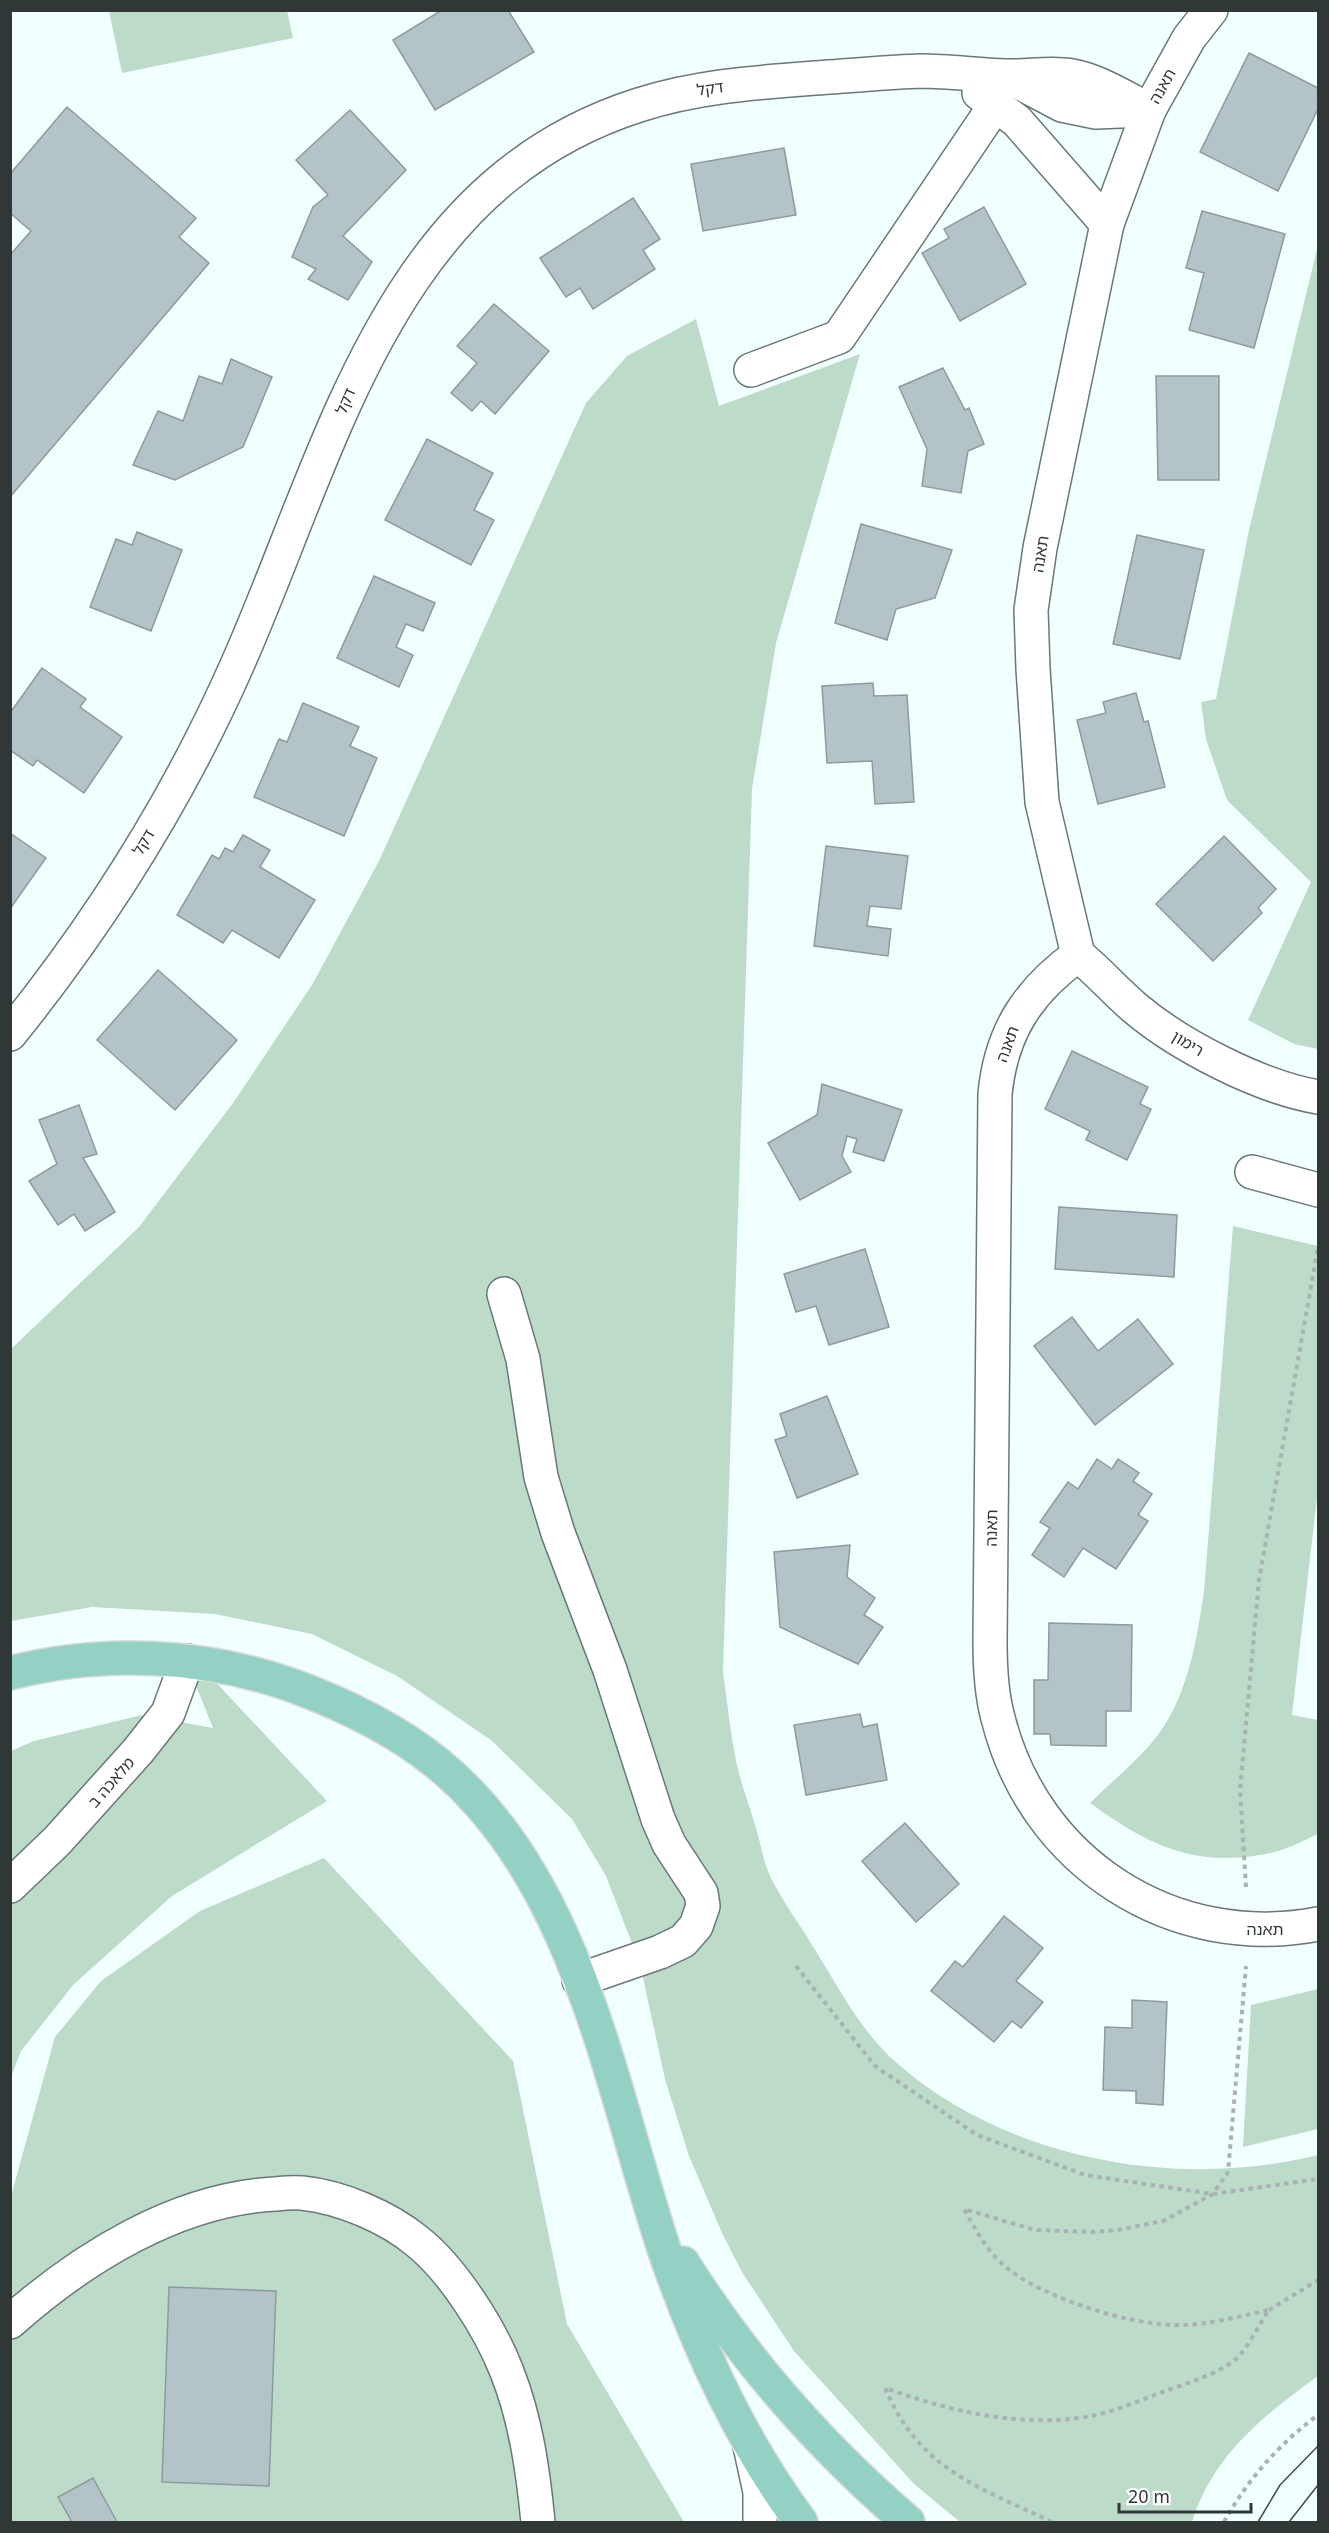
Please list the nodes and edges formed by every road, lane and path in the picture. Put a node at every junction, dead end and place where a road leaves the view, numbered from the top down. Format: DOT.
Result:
graph roads {
  1 [pos="1211,10"];
  2 [pos="1002,90"];
  3 [pos="1149,110"];
  4 [pos="1107,224"];
  5 [pos="751,370"];
  6 [pos="1078,955"];
  7 [pos="10,1034"];
  8 [pos="1318,1097"];
  9 [pos="1252,1172"];
  10 [pos="1318,1190"];
  11 [pos="1318,1247"];
  12 [pos="504,1294"];
  13 [pos="187,1661"];
  14 [pos="10,1673"];
  15 [pos="10,1886"];
  16 [pos="1318,1924"];
  17 [pos="1249,1931"];
  18 [pos="796,1966"];
  19 [pos="579,1980"];
  20 [pos="1318,2179"];
  21 [pos="1213,2194"];
  22 [pos="649,2197"];
  23 [pos="1318,2280"];
  24 [pos="1269,2310"];
  25 [pos="10,2322"];
  26 [pos="1318,2415"];
  27 [pos="749,2444"];
  28 [pos="538,2523"];
  29 [pos="760,2523"];
  30 [pos="801,2523"];
  31 [pos="908,2523"];
  32 [pos="1052,2523"];
  33 [pos="1224,2523"];
  1 -- 3 [label="street, תאנה"];
  2 -- 3 [label="street, דקל"];
  2 -- 4 [label="street"];
  2 -- 5 [label="street"];
  2 -- 7 [label="street, דקל"];
  3 -- 4 [label="street, תאנה"];
  4 -- 6 [label="street, תאנה"];
  6 -- 8 [label="street, רימון"];
  6 -- 17 [label="street, תאנה"];
  9 -- 10 [label="street"];
  11 -- 17 [label="path"];
  12 -- 19 [label="street"];
  13 -- 14 [label="main road"];
  13 -- 15 [label="street, מלאכה ב"];
  13 -- 19 [label="main road"];
  16 -- 17 [label="street, תאנה"];
  17 -- 21 [label="path"];
  18 -- 21 [label="path"];
  19 -- 22 [label="main road"];
  20 -- 21 [label="path"];
  21 -- 24 [label="path"];
  22 -- 27 [label="main road"];
  22 -- 31 [label="main road"];
  23 -- 24 [label="path"];
  24 -- 32 [label="path"];
  25 -- 28 [label="street"];
  26 -- 33 [label="path"];
  27 -- 29 [label="street"];
  27 -- 30 [label="main road"];
}
